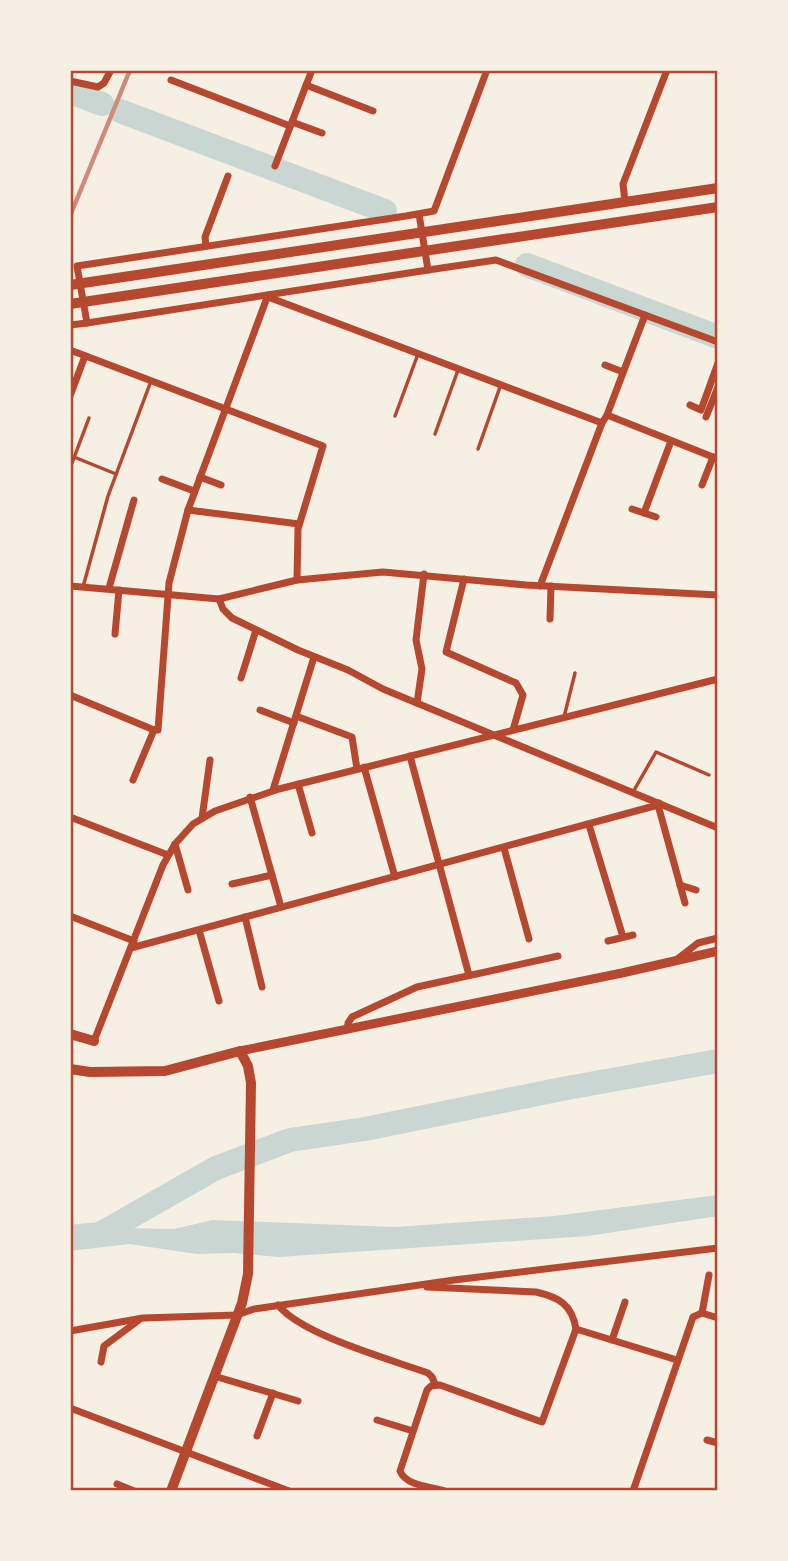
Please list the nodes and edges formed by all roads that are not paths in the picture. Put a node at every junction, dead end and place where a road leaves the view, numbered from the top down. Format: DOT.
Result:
graph roads {
  1 [pos="111,70"];
  2 [pos="312,70"];
  3 [pos="487,70"];
  4 [pos="667,70"];
  5 [pos="171,80"];
  6 [pos="70,81"];
  7 [pos="306,85"];
  8 [pos="373,111"];
  9 [pos="291,124"];
  10 [pos="322,133"];
  11 [pos="275,166"];
  12 [pos="228,176"];
  13 [pos="718,188"];
  14 [pos="625,202"];
  15 [pos="718,207"];
  16 [pos="419,214"];
  17 [pos="422,234"];
  18 [pos="206,246"];
  19 [pos="425,252"];
  20 [pos="74,266"];
  21 [pos="428,270"];
  22 [pos="70,285"];
  23 [pos="268,296"];
  24 [pos="70,304"];
  25 [pos="645,315"];
  26 [pos="87,323"];
  27 [pos="70,325"];
  28 [pos="718,342"];
  29 [pos="70,350"];
  30 [pos="418,354"];
  31 [pos="85,356"];
  32 [pos="718,363"];
  33 [pos="605,365"];
  34 [pos="459,369"];
  35 [pos="623,372"];
  36 [pos="151,381"];
  37 [pos="501,385"];
  38 [pos="718,387"];
  39 [pos="70,396"];
  40 [pos="690,405"];
  41 [pos="225,410"];
  42 [pos="607,415"];
  43 [pos="395,416"];
  44 [pos="706,417"];
  45 [pos="89,418"];
  46 [pos="602,423"];
  47 [pos="435,434"];
  48 [pos="671,441"];
  49 [pos="478,449"];
  50 [pos="74,457"];
  51 [pos="715,458"];
  52 [pos="72,463"];
  53 [pos="116,474"];
  54 [pos="200,477"];
  55 [pos="162,479"];
  56 [pos="222,485"];
  57 [pos="702,485"];
  58 [pos="194,491"];
  59 [pos="134,500"];
  60 [pos="632,509"];
  61 [pos="188,510"];
  62 [pos="644,513"];
  63 [pos="656,517"];
  64 [pos="299,524"];
  65 [pos="424,575"];
  66 [pos="464,579"];
  67 [pos="297,580"];
  68 [pos="70,586"];
  69 [pos="540,586"];
  70 [pos="551,586"];
  71 [pos="83,587"];
  72 [pos="109,588"];
  73 [pos="119,590"];
  74 [pos="168,594"];
  75 [pos="718,595"];
  76 [pos="219,599"];
  77 [pos="550,619"];
  78 [pos="256,631"];
  79 [pos="116,634"];
  80 [pos="314,657"];
  81 [pos="575,673"];
  82 [pos="241,678"];
  83 [pos="718,680"];
  84 [pos="70,695"];
  85 [pos="417,703"];
  86 [pos="260,710"];
  87 [pos="564,717"];
  88 [pos="295,719"];
  89 [pos="154,730"];
  90 [pos="513,730"];
  91 [pos="497,736"];
  92 [pos="410,756"];
  93 [pos="210,760"];
  94 [pos="361,768"];
  95 [pos="709,775"];
  96 [pos="133,780"];
  97 [pos="298,784"];
  98 [pos="273,790"];
  99 [pos="633,792"];
  100 [pos="250,797"];
  101 [pos="659,804"];
  102 [pos="70,817"];
  103 [pos="202,818"];
  104 [pos="589,825"];
  105 [pos="718,828"];
  106 [pos="312,833"];
  107 [pos="175,844"];
  108 [pos="504,848"];
  109 [pos="168,855"];
  110 [pos="439,865"];
  111 [pos="272,875"];
  112 [pos="394,877"];
  113 [pos="232,884"];
  114 [pos="680,885"];
  115 [pos="188,890"];
  116 [pos="696,890"];
  117 [pos="685,903"];
  118 [pos="282,907"];
  119 [pos="70,916"];
  120 [pos="245,917"];
  121 [pos="536,924"];
  122 [pos="526,927"];
  123 [pos="199,930"];
  124 [pos="633,935"];
  125 [pos="623,937"];
  126 [pos="718,938"];
  127 [pos="529,939"];
  128 [pos="608,941"];
  129 [pos="132,944"];
  130 [pos="718,951"];
  131 [pos="558,956"];
  132 [pos="676,961"];
  133 [pos="469,975"];
  134 [pos="262,987"];
  135 [pos="219,1001"];
  136 [pos="347,1030"];
  137 [pos="70,1034"];
  138 [pos="94,1041"];
  139 [pos="240,1051"];
  140 [pos="70,1069"];
  141 [pos="718,1248"];
  142 [pos="709,1275"];
  143 [pos="420,1286"];
  144 [pos="625,1302"];
  145 [pos="278,1306"];
  146 [pos="702,1313"];
  147 [pos="237,1315"];
  148 [pos="143,1318"];
  149 [pos="718,1318"];
  150 [pos="576,1329"];
  151 [pos="70,1331"];
  152 [pos="612,1340"];
  153 [pos="677,1360"];
  154 [pos="101,1362"];
  155 [pos="214,1376"];
  156 [pos="435,1384"];
  157 [pos="272,1393"];
  158 [pos="298,1401"];
  159 [pos="70,1408"];
  160 [pos="377,1420"];
  161 [pos="413,1431"];
  162 [pos="257,1436"];
  163 [pos="708,1440"];
  164 [pos="718,1443"];
  165 [pos="186,1452"];
  166 [pos="117,1484"];
  167 [pos="134,1491"];
  168 [pos="172,1491"];
  169 [pos="289,1491"];
  170 [pos="446,1491"];
  171 [pos="634,1491"];
  1 -- 6 [label="street"];
  2 -- 7 [label="street"];
  3 -- 16 [label="street"];
  4 -- 14 [label="street"];
  5 -- 9 [label="street"];
  7 -- 8 [label="street"];
  7 -- 9 [label="street"];
  9 -- 10 [label="street"];
  9 -- 11 [label="street"];
  12 -- 18 [label="street"];
  13 -- 14 [label="highway"];
  14 -- 17 [label="highway"];
  15 -- 19 [label="highway"];
  16 -- 17 [label="street"];
  16 -- 18 [label="street"];
  17 -- 19 [label="street"];
  17 -- 22 [label="highway"];
  18 -- 20 [label="street"];
  19 -- 21 [label="street"];
  19 -- 24 [label="highway"];
  20 -- 26 [label="street"];
  21 -- 23 [label="street"];
  21 -- 25 [label="street"];
  23 -- 26 [label="street"];
  23 -- 30 [label="street"];
  23 -- 41 [label="street"];
  25 -- 28 [label="street"];
  25 -- 35 [label="street"];
  26 -- 27 [label="street"];
  29 -- 31 [label="street"];
  30 -- 34 [label="street"];
  30 -- 43 [label="lane"];
  31 -- 36 [label="street"];
  31 -- 39 [label="street"];
  32 -- 40 [label="street"];
  33 -- 35 [label="street"];
  34 -- 37 [label="street"];
  34 -- 47 [label="lane"];
  35 -- 42 [label="street"];
  36 -- 41 [label="street"];
  36 -- 53 [label="lane"];
  37 -- 46 [label="street"];
  37 -- 49 [label="lane"];
  38 -- 44 [label="street"];
  41 -- 54 [label="street"];
  41 -- 64 [label="street"];
  42 -- 46 [label="street"];
  42 -- 48 [label="street"];
  45 -- 50 [label="lane"];
  46 -- 69 [label="street"];
  48 -- 51 [label="street"];
  48 -- 62 [label="street"];
  50 -- 52 [label="lane"];
  50 -- 53 [label="lane"];
  51 -- 57 [label="street"];
  53 -- 71 [label="lane"];
  54 -- 56 [label="street"];
  54 -- 58 [label="street"];
  55 -- 58 [label="street"];
  58 -- 61 [label="street"];
  59 -- 72 [label="street"];
  60 -- 62 [label="street"];
  61 -- 64 [label="street"];
  61 -- 74 [label="street"];
  62 -- 63 [label="street"];
  64 -- 67 [label="street"];
  65 -- 66 [label="street"];
  65 -- 67 [label="street"];
  65 -- 85 [label="street"];
  66 -- 69 [label="street"];
  66 -- 90 [label="street"];
  67 -- 76 [label="street"];
  68 -- 71 [label="street"];
  69 -- 70 [label="street"];
  70 -- 75 [label="street"];
  70 -- 77 [label="street"];
  71 -- 72 [label="street"];
  72 -- 73 [label="street"];
  73 -- 74 [label="street"];
  73 -- 79 [label="street"];
  74 -- 76 [label="street"];
  74 -- 89 [label="street"];
  76 -- 78 [label="street"];
  78 -- 80 [label="street"];
  78 -- 82 [label="street"];
  80 -- 85 [label="street"];
  80 -- 88 [label="street"];
  81 -- 87 [label="lane"];
  83 -- 87 [label="street"];
  84 -- 89 [label="street"];
  85 -- 91 [label="street"];
  86 -- 88 [label="street"];
  87 -- 90 [label="street"];
  88 -- 94 [label="street"];
  88 -- 98 [label="street"];
  89 -- 96 [label="street"];
  90 -- 91 [label="street"];
  91 -- 92 [label="street"];
  91 -- 99 [label="street"];
  92 -- 94 [label="street"];
  92 -- 110 [label="street"];
  93 -- 103 [label="street"];
  94 -- 97 [label="street"];
  94 -- 112 [label="street"];
  95 -- 99 [label="lane"];
  97 -- 98 [label="street"];
  97 -- 106 [label="street"];
  98 -- 100 [label="street"];
  99 -- 101 [label="street"];
  100 -- 103 [label="street"];
  100 -- 111 [label="street"];
  101 -- 104 [label="street"];
  101 -- 105 [label="street"];
  101 -- 114 [label="street"];
  102 -- 109 [label="street"];
  103 -- 107 [label="street"];
  104 -- 108 [label="street"];
  104 -- 125 [label="street"];
  107 -- 109 [label="street"];
  107 -- 115 [label="street"];
  108 -- 110 [label="street"];
  108 -- 122 [label="street"];
  109 -- 129 [label="street"];
  110 -- 112 [label="street"];
  110 -- 133 [label="street"];
  111 -- 113 [label="street"];
  111 -- 118 [label="street"];
  112 -- 118 [label="street"];
  114 -- 116 [label="street"];
  114 -- 117 [label="street"];
  118 -- 120 [label="street"];
  119 -- 129 [label="street"];
  120 -- 123 [label="street"];
  120 -- 134 [label="street"];
  121 -- 122 [label="street"];
  122 -- 127 [label="street"];
  123 -- 129 [label="street"];
  123 -- 135 [label="street"];
  124 -- 125 [label="street"];
  125 -- 128 [label="street"];
  126 -- 132 [label="street"];
  129 -- 138 [label="street"];
  130 -- 132 [label="street"];
  131 -- 133 [label="street"];
  132 -- 136 [label="street"];
  133 -- 136 [label="street"];
  136 -- 139 [label="street"];
  137 -- 138 [label="main road"];
  139 -- 140 [label="main road"];
  139 -- 147 [label="main road"];
  141 -- 143 [label="street"];
  142 -- 146 [label="street"];
  143 -- 145 [label="street"];
  143 -- 150 [label="street"];
  144 -- 152 [label="street"];
  145 -- 147 [label="street"];
  145 -- 156 [label="street"];
  146 -- 149 [label="street"];
  146 -- 153 [label="street"];
  147 -- 148 [label="street"];
  147 -- 155 [label="main road"];
  148 -- 151 [label="street"];
  148 -- 154 [label="street"];
  150 -- 152 [label="street"];
  150 -- 156 [label="street"];
  152 -- 153 [label="street"];
  153 -- 171 [label="street"];
  155 -- 157 [label="street"];
  155 -- 165 [label="main road"];
  156 -- 161 [label="street"];
  157 -- 158 [label="street"];
  157 -- 162 [label="street"];
  159 -- 165 [label="street"];
  160 -- 161 [label="street"];
  161 -- 170 [label="street"];
  163 -- 164 [label="street"];
  165 -- 168 [label="main road"];
  165 -- 169 [label="street"];
  166 -- 167 [label="street"];
}
